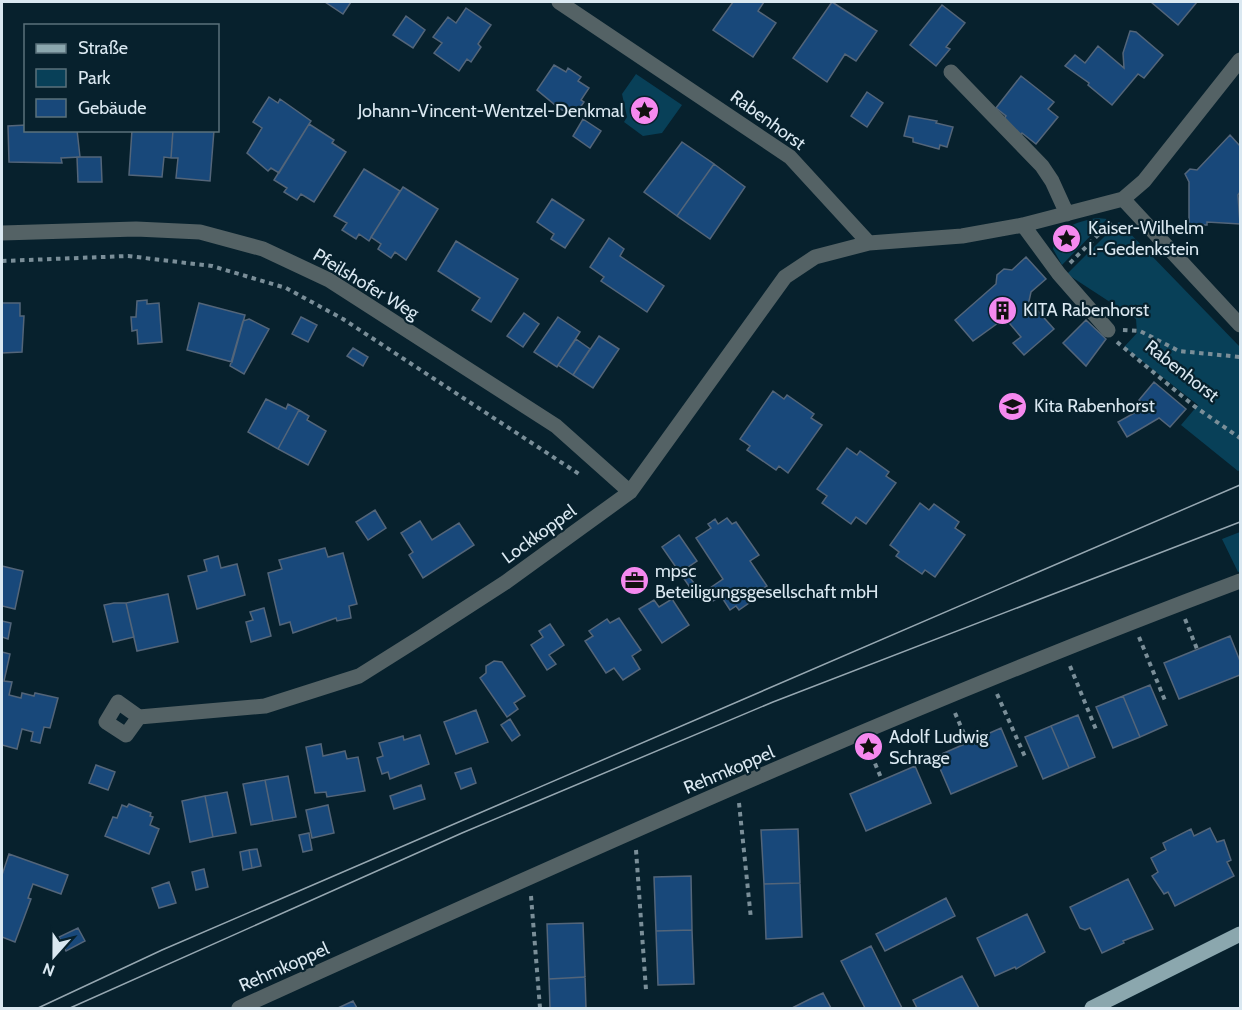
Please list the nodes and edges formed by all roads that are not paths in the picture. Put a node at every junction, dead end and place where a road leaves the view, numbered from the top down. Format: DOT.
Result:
graph roads {
  1 [pos="559,2"];
  2 [pos="1240,60"];
  3 [pos="951,72"];
  4 [pos="1125,202"];
  5 [pos="1067,214"];
  6 [pos="1023,225"];
  7 [pos="2,233"];
  8 [pos="869,243"];
  9 [pos="1240,325"];
  10 [pos="1108,330"];
  11 [pos="630,492"];
  12 [pos="1240,581"];
  13 [pos="139,717"];
  14 [pos="1240,934"];
  15 [pos="239,1008"];
  16 [pos="1092,1008"];
  1 -- 8 [label="street, Rabenhorst"];
  2 -- 4 [label="street"];
  3 -- 5 [label="street"];
  4 -- 5 [label="street"];
  4 -- 9 [label="street"];
  5 -- 6 [label="street"];
  6 -- 8 [label="street"];
  6 -- 10 [label="street"];
  7 -- 11 [label="street, Pfeilshofer Weg"];
  8 -- 11 [label="street, Lockkoppel"];
  11 -- 13 [label="street, Lockkoppel"];
  12 -- 15 [label="street, Rehmkoppel"];
  14 -- 16 [label="main road"];
}
